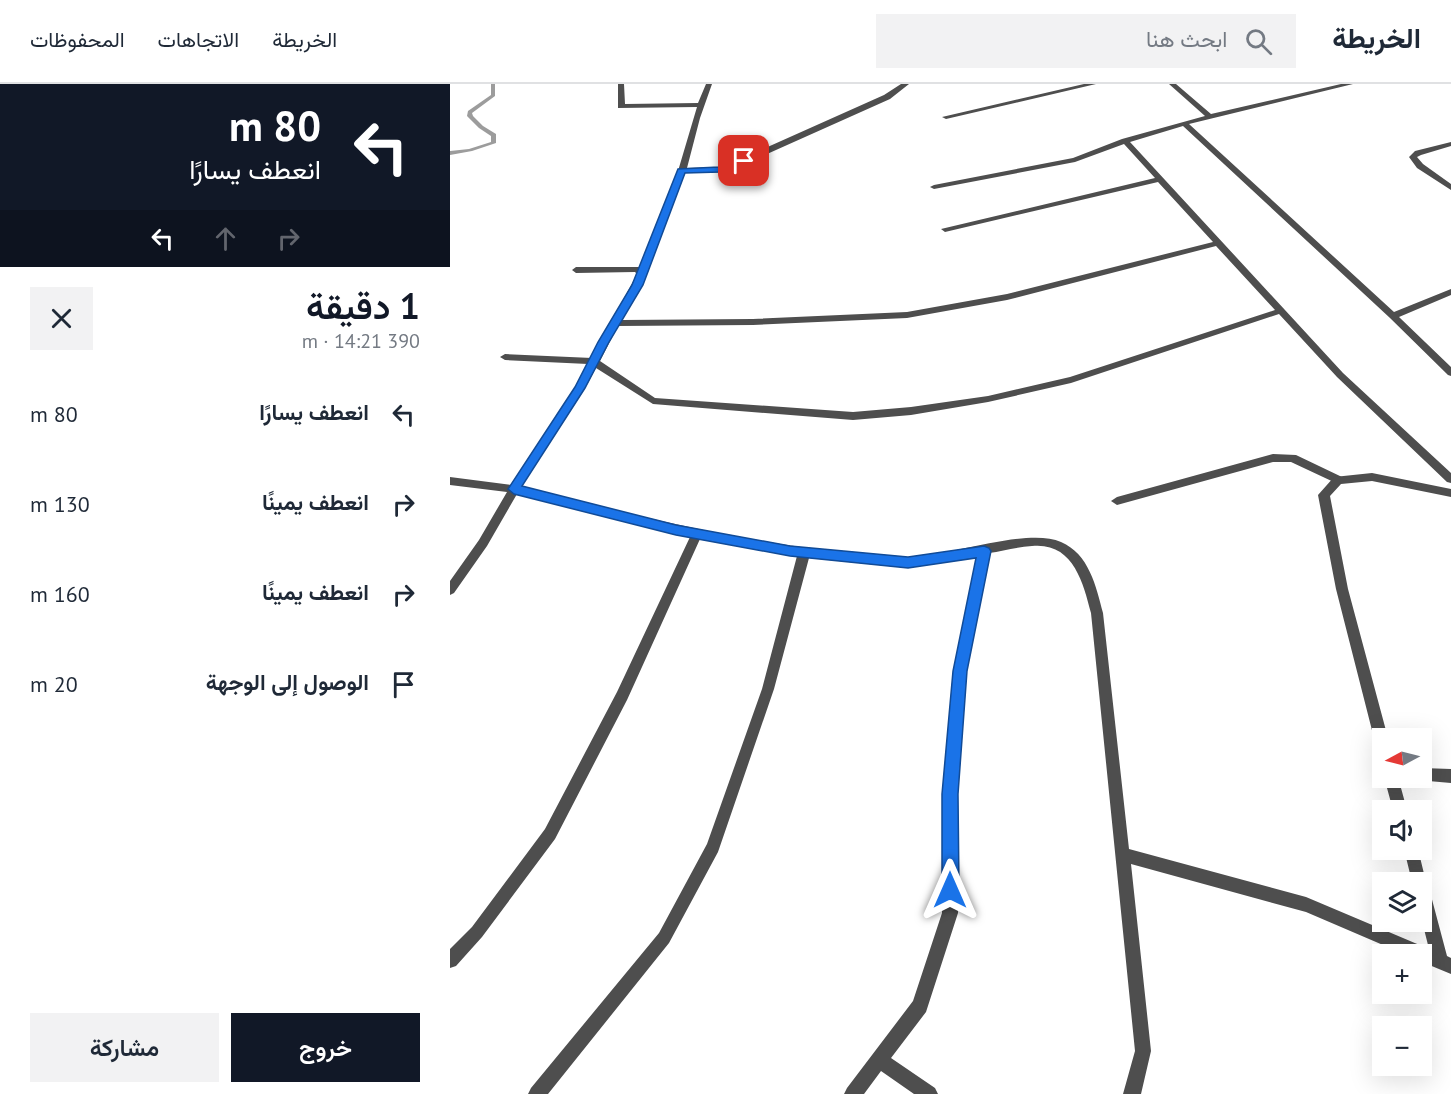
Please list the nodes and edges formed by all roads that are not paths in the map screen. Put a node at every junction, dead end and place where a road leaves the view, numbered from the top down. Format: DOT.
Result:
graph roads {
  1 [pos="621,84"];
  2 [pos="709,84"];
  3 [pos="906,84"];
  4 [pos="1093,84"];
  5 [pos="1172,84"];
  6 [pos="1314,84"];
  7 [pos="1350,84"];
  8 [pos="1321,90"];
  9 [pos="701,105"];
  10 [pos="946,117"];
  11 [pos="1209,117"];
  12 [pos="1184,123"];
  13 [pos="1125,141"];
  14 [pos="1451,144"];
  15 [pos="682,171"];
  16 [pos="1160,179"];
  17 [pos="934,187"];
  18 [pos="1451,188"];
  19 [pos="945,229"];
  20 [pos="1217,243"];
  21 [pos="576,270"];
  22 [pos="642,274"];
  23 [pos="1451,292"];
  24 [pos="1280,311"];
  25 [pos="1393,316"];
  26 [pos="614,323"];
  27 [pos="505,357"];
  28 [pos="593,361"];
  29 [pos="1451,373"];
  30 [pos="1451,478"];
  31 [pos="450,480"];
  32 [pos="1338,480"];
  33 [pos="514,489"];
  34 [pos="1451,493"];
  35 [pos="1117,501"];
  36 [pos="697,534"];
  37 [pos="984,551"];
  38 [pos="804,553"];
  39 [pos="450,590"];
  40 [pos="1378,728"];
  41 [pos="1432,776"];
  42 [pos="1451,777"];
  43 [pos="1124,855"];
  44 [pos="1432,922"];
  45 [pos="450,960"];
  46 [pos="1446,963"];
  47 [pos="880,1060"];
  48 [pos="537,1094"];
  49 [pos="853,1094"];
  50 [pos="929,1094"];
  51 [pos="1132,1094"];
  1 -- 9 [label="street"];
  2 -- 9 [label="street"];
  3 -- 15 [label="street"];
  4 -- 10 [label="street"];
  5 -- 11 [label="street"];
  6 -- 8 [label="street"];
  7 -- 8 [label="street"];
  8 -- 11 [label="street"];
  9 -- 15 [label="street"];
  11 -- 12 [label="street"];
  12 -- 13 [label="street"];
  12 -- 25 [label="street"];
  13 -- 16 [label="street"];
  13 -- 17 [label="street"];
  14 -- 18 [label="street"];
  15 -- 22 [label="street"];
  16 -- 19 [label="street"];
  16 -- 20 [label="street"];
  20 -- 24 [label="street"];
  20 -- 26 [label="street"];
  21 -- 22 [label="street"];
  22 -- 26 [label="street"];
  23 -- 25 [label="street"];
  24 -- 28 [label="street"];
  24 -- 30 [label="street"];
  25 -- 29 [label="street"];
  26 -- 28 [label="street"];
  27 -- 28 [label="street"];
  28 -- 33 [label="street"];
  31 -- 33 [label="street"];
  32 -- 34 [label="street"];
  32 -- 35 [label="street"];
  32 -- 40 [label="street"];
  33 -- 36 [label="street"];
  33 -- 39 [label="street"];
  36 -- 38 [label="street"];
  36 -- 45 [label="street"];
  37 -- 38 [label="street"];
  37 -- 43 [label="street"];
  37 -- 47 [label="street"];
  38 -- 48 [label="street"];
  41 -- 42 [label="street"];
  43 -- 46 [label="street"];
  43 -- 51 [label="street"];
  44 -- 46 [label="street"];
  47 -- 49 [label="street"];
  47 -- 50 [label="street"];
}
